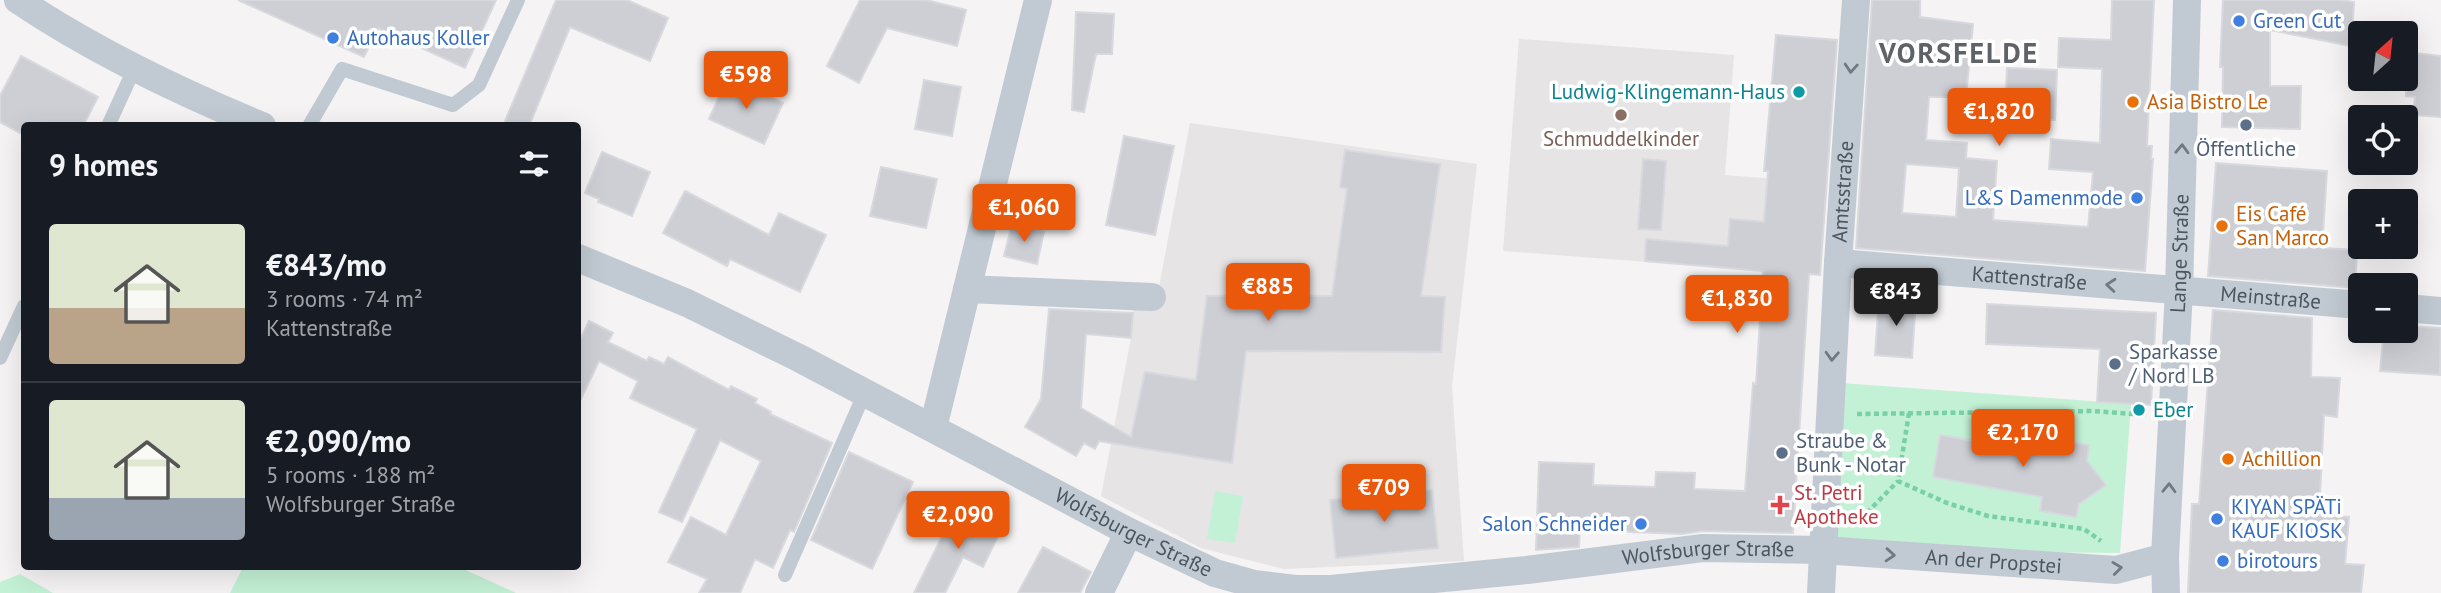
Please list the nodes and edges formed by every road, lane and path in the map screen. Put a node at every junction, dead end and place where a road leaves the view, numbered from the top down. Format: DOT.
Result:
graph roads {
  1 [pos="18,0"];
  2 [pos="518,0"];
  3 [pos="1038,0"];
  4 [pos="1856,0"];
  5 [pos="2187,0"];
  6 [pos="135,67"];
  7 [pos="110,122"];
  8 [pos="253,122"];
  9 [pos="311,122"];
  10 [pos="581,259"];
  11 [pos="1838,263"];
  12 [pos="967,289"];
  13 [pos="2179,290"];
  14 [pos="1152,297"];
  15 [pos="2348,304"];
  16 [pos="2418,309"];
  17 [pos="2441,311"];
  18 [pos="21,312"];
  19 [pos="0,358"];
  20 [pos="865,392"];
  21 [pos="1909,413"];
  22 [pos="1829,414"];
  23 [pos="2171,417"];
  24 [pos="933,428"];
  25 [pos="1898,481"];
  26 [pos="1851,513"];
  27 [pos="1855,525"];
  28 [pos="1864,530"];
  29 [pos="1129,532"];
  30 [pos="1822,550"];
  31 [pos="2165,556"];
  32 [pos="2116,570"];
  33 [pos="785,575"];
  34 [pos="1498,582"];
  35 [pos="1098,593"];
  36 [pos="1821,593"];
  37 [pos="2166,593"];
  1 -- 6 [label="street"];
  2 -- 9 [label="lane"];
  3 -- 12 [label="street"];
  4 -- 11 [label="street, Amtsstraße, one-way"];
  13 -- 5 [label="street, Lange Straße, one-way"];
  6 -- 7 [label="lane"];
  6 -- 8 [label="street"];
  10 -- 20 [label="street, Wolfsburger Straße"];
  13 -- 11 [label="street, Kattenstraße, one-way"];
  11 -- 22 [label="street, Amtsstraße, one-way"];
  12 -- 14 [label="street"];
  12 -- 24 [label="street"];
  13 -- 15 [label="street, Meinstraße"];
  13 -- 23 [label="street, Lange Straße"];
  16 -- 17 [label="street"];
  18 -- 19 [label="lane"];
  20 -- 24 [label="street, Wolfsburger Straße"];
  20 -- 33 [label="lane"];
  21 -- 22 [label="path"];
  21 -- 23 [label="path"];
  21 -- 25 [label="path"];
  22 -- 30 [label="street, Amtsstraße"];
  31 -- 23 [label="street, Lange Straße, one-way"];
  24 -- 29 [label="street, Wolfsburger Straße"];
  25 -- 27 [label="path"];
  25 -- 32 [label="path"];
  26 -- 27 [label="path"];
  27 -- 28 [label="path"];
  29 -- 34 [label="street, Wolfsburger Straße"];
  29 -- 35 [label="street"];
  30 -- 32 [label="street, An der Propstei, one-way"];
  30 -- 34 [label="street, Wolfsburger Straße"];
  30 -- 36 [label="street, Amtsstraße"];
  31 -- 32 [label="street, An der Propstei"];
  31 -- 37 [label="street, Lange Straße"];
}
